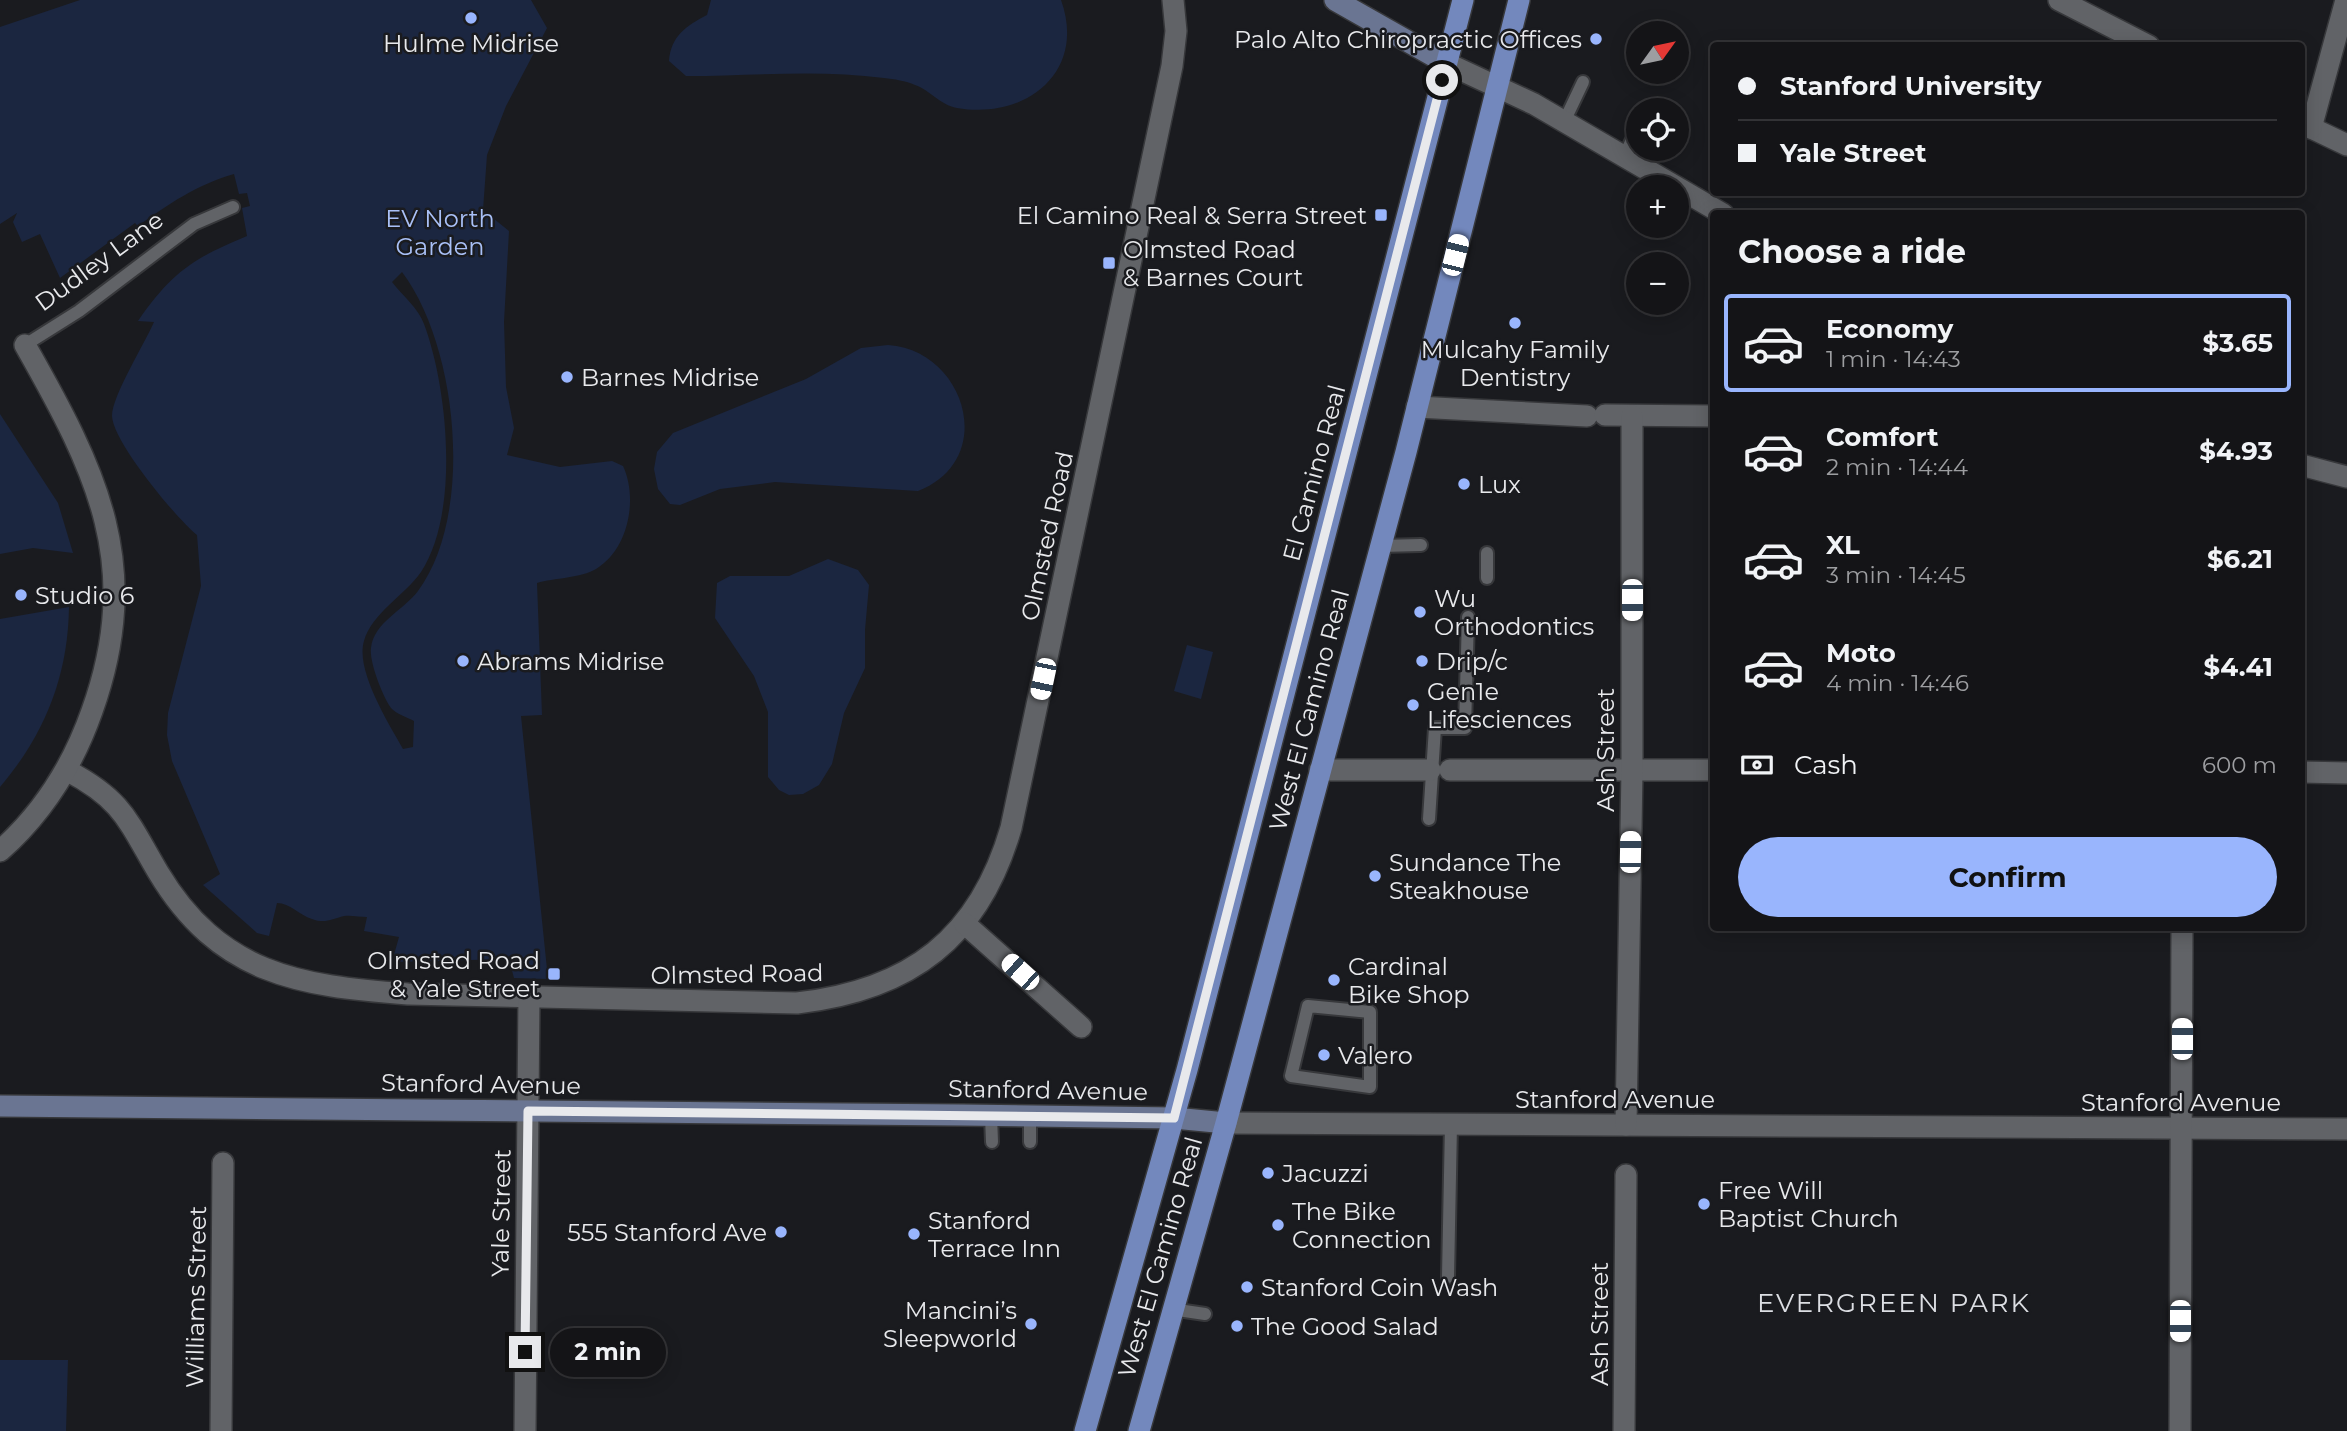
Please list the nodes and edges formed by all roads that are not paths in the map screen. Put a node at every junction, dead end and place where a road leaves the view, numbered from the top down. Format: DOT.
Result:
graph roads {
  1 [pos="1173,0"];
  2 [pos="1335,0"];
  3 [pos="1463,0"];
  4 [pos="1519,0"];
  5 [pos="2346,0"];
  6 [pos="2072,3"];
  7 [pos="2142,42"];
  8 [pos="1446,63"];
  9 [pos="1583,82"];
  10 [pos="1497,86"];
  11 [pos="1564,122"];
  12 [pos="2306,125"];
  13 [pos="2347,145"];
  14 [pos="1626,152"];
  15 [pos="1624,156"];
  16 [pos="233,207"];
  17 [pos="1716,210"];
  18 [pos="25,345"];
  19 [pos="1417,407"];
  20 [pos="1632,416"];
  21 [pos="1710,416"];
  22 [pos="2305,466"];
  23 [pos="2347,477"];
  24 [pos="1380,545"];
  25 [pos="1421,545"];
  26 [pos="1487,553"];
  27 [pos="1487,578"];
  28 [pos="1468,617"];
  29 [pos="1320,770"];
  30 [pos="1440,770"];
  31 [pos="1632,770"];
  32 [pos="1710,770"];
  33 [pos="68,771"];
  34 [pos="2305,772"];
  35 [pos="2347,773"];
  36 [pos="1429,818"];
  37 [pos="0,851"];
  38 [pos="964,923"];
  39 [pos="2182,931"];
  40 [pos="1216,958"];
  41 [pos="529,995"];
  42 [pos="1370,1012"];
  43 [pos="1082,1027"];
  44 [pos="0,1106"];
  45 [pos="528,1111"];
  46 [pos="991,1116"];
  47 [pos="1030,1116"];
  48 [pos="1174,1118"];
  49 [pos="1226,1123"];
  50 [pos="1451,1124"];
  51 [pos="1626,1125"];
  52 [pos="2181,1129"];
  53 [pos="2347,1129"];
  54 [pos="992,1142"];
  55 [pos="1030,1142"];
  56 [pos="223,1163"];
  57 [pos="1626,1175"];
  58 [pos="1448,1277"];
  59 [pos="1171,1309"];
  60 [pos="1205,1314"];
  61 [pos="221,1431"];
  62 [pos="525,1431"];
  63 [pos="1085,1431"];
  64 [pos="1139,1431"];
  65 [pos="1624,1431"];
  66 [pos="2180,1431"];
  1 -- 38 [label="street, Olmsted Road"];
  2 -- 8 [label="street"];
  3 -- 8 [label="main road, El Camino Real"];
  4 -- 10 [label="main road, West El Camino Real"];
  5 -- 12 [label="street"];
  6 -- 7 [label="street"];
  8 -- 10 [label="street"];
  8 -- 40 [label="main road, El Camino Real"];
  9 -- 11 [label="lane"];
  10 -- 11 [label="street"];
  10 -- 19 [label="main road, West El Camino Real"];
  11 -- 15 [label="street"];
  12 -- 13 [label="street"];
  14 -- 15 [label="lane"];
  15 -- 17 [label="street"];
  16 -- 18 [label="lane, Dudley Lane"];
  18 -- 33 [label="street, Dudley Lane"];
  19 -- 20 [label="street"];
  19 -- 24 [label="main road, West El Camino Real"];
  20 -- 21 [label="street"];
  20 -- 31 [label="street, Ash Street"];
  22 -- 23 [label="street"];
  24 -- 25 [label="lane"];
  24 -- 29 [label="main road, West El Camino Real"];
  26 -- 27 [label="lane"];
  28 -- 30 [label="lane"];
  29 -- 30 [label="street"];
  29 -- 49 [label="main road, West El Camino Real"];
  30 -- 31 [label="street"];
  30 -- 36 [label="lane"];
  31 -- 32 [label="street"];
  31 -- 51 [label="street, Ash Street"];
  33 -- 37 [label="street"];
  33 -- 41 [label="street, Olmsted Road"];
  34 -- 35 [label="street"];
  38 -- 41 [label="street, Olmsted Road"];
  38 -- 43 [label="street"];
  39 -- 52 [label="street"];
  40 -- 48 [label="main road, West El Camino Real"];
  41 -- 45 [label="street, Yale Street"];
  42 -- 42 [label="lane"];
  44 -- 45 [label="street, Stanford Avenue"];
  45 -- 46 [label="street, Stanford Avenue"];
  45 -- 62 [label="street, Yale Street"];
  46 -- 47 [label="street, Stanford Avenue"];
  46 -- 54 [label="lane"];
  47 -- 48 [label="street, Stanford Avenue"];
  47 -- 55 [label="lane"];
  48 -- 49 [label="street, Stanford Avenue"];
  48 -- 63 [label="main road, West El Camino Real"];
  49 -- 50 [label="street, Stanford Avenue"];
  49 -- 59 [label="main road, West El Camino Real"];
  50 -- 51 [label="street, Stanford Avenue"];
  50 -- 58 [label="lane"];
  51 -- 52 [label="street, Stanford Avenue"];
  52 -- 53 [label="street, Stanford Avenue"];
  52 -- 66 [label="street"];
  56 -- 61 [label="street, Williams Street"];
  57 -- 65 [label="street, Ash Street"];
  59 -- 60 [label="lane"];
  59 -- 64 [label="main road, West El Camino Real"];
}
